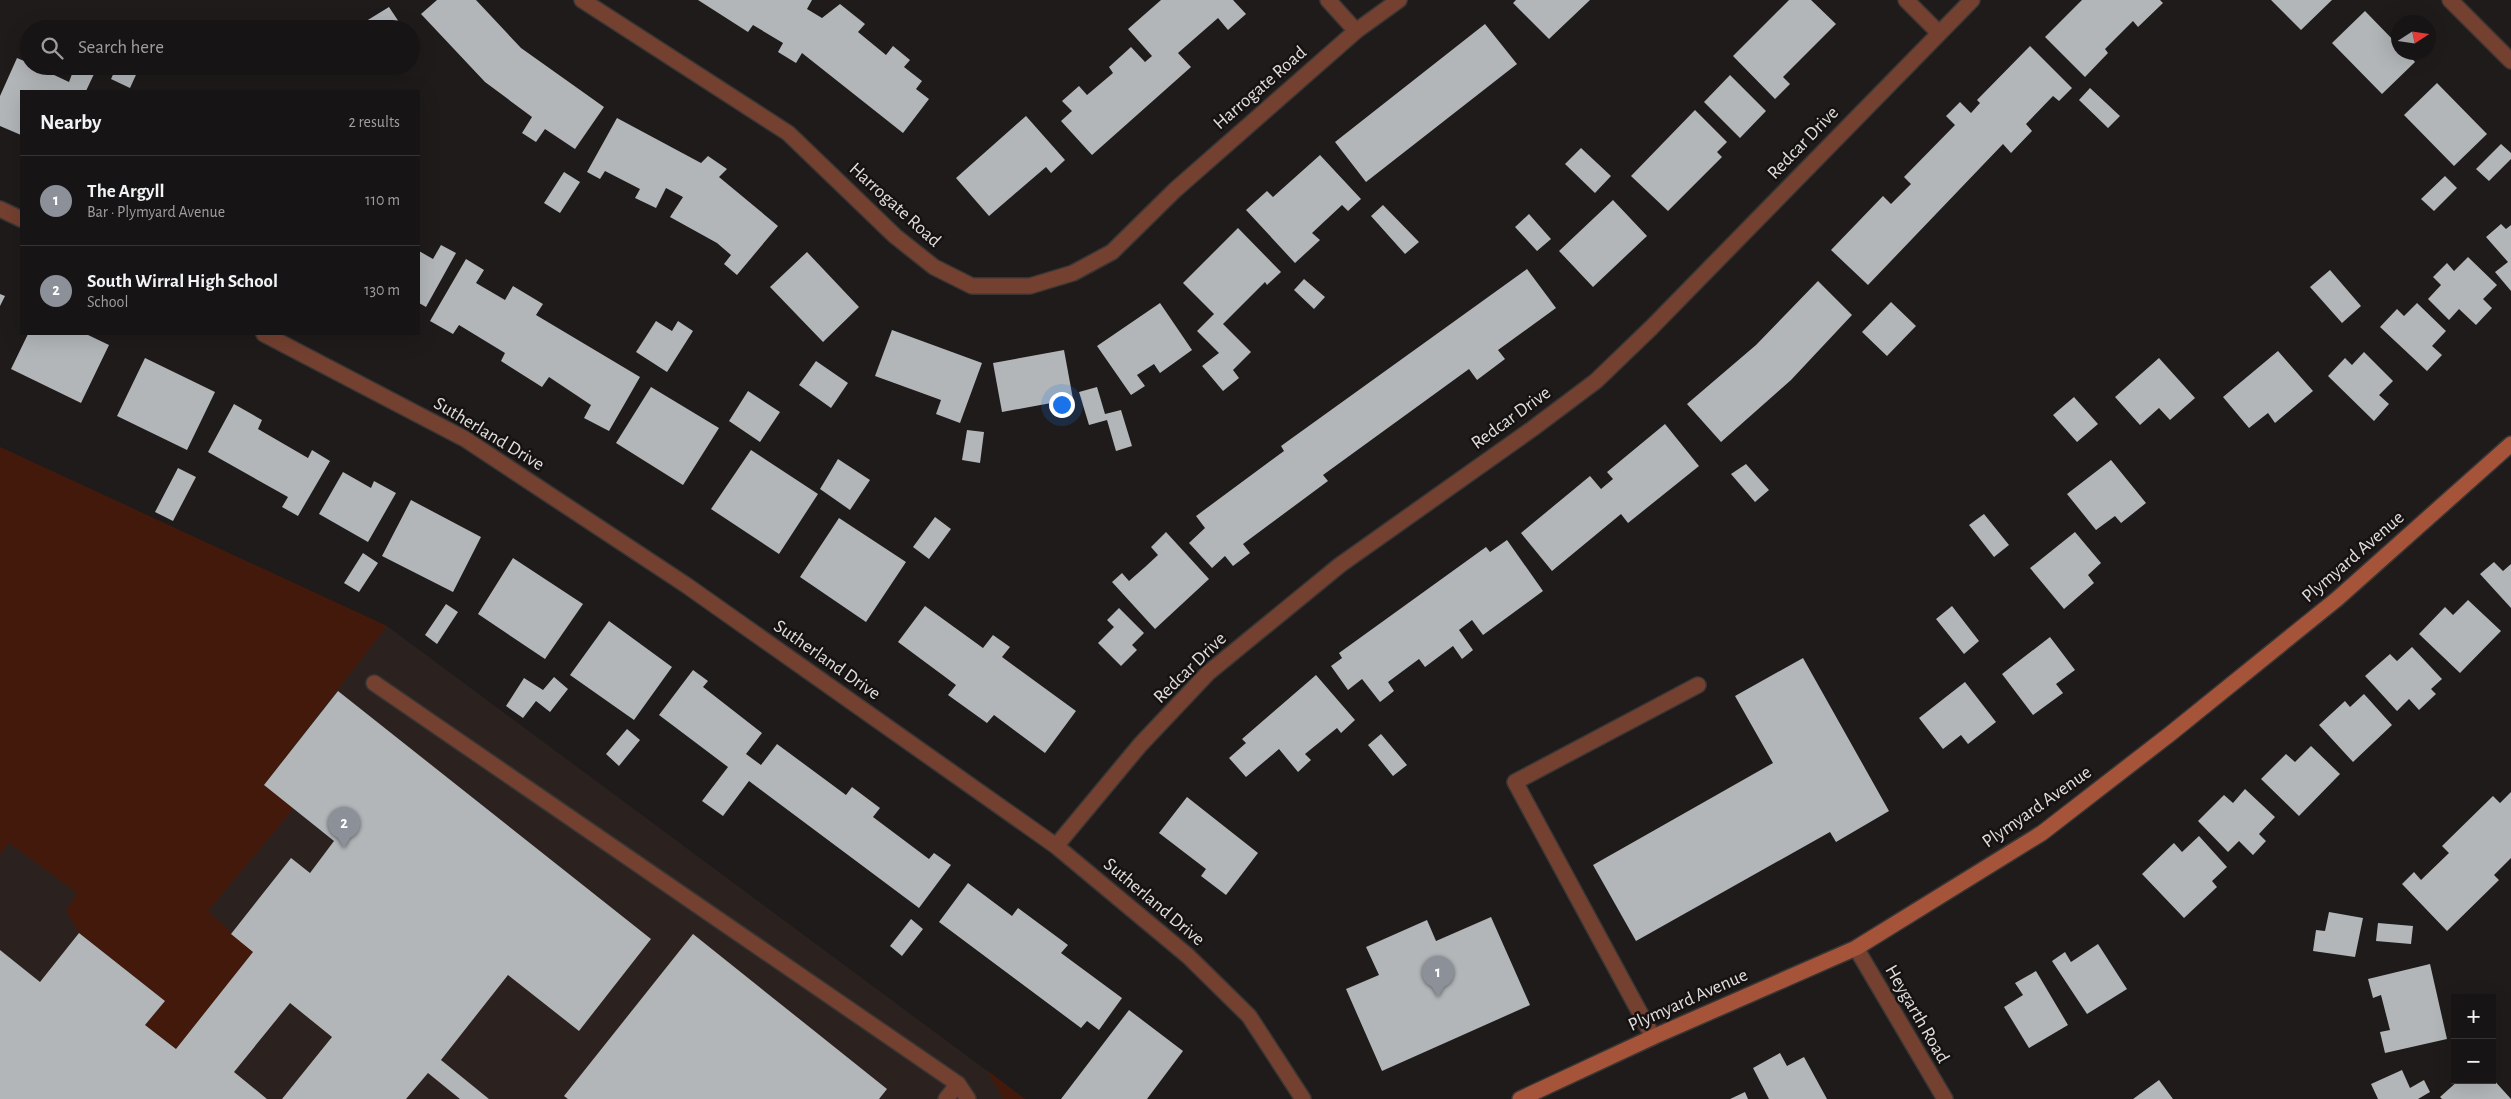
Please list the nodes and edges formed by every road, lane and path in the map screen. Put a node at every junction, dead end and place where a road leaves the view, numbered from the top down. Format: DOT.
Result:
graph roads {
  1 [pos="582,0"];
  2 [pos="1328,0"];
  3 [pos="1400,0"];
  4 [pos="1906,0"];
  5 [pos="1972,0"];
  6 [pos="2450,0"];
  7 [pos="1356,31"];
  8 [pos="1938,33"];
  9 [pos="2511,61"];
  10 [pos="0,209"];
  11 [pos="20,219"];
  12 [pos="266,335"];
  13 [pos="2511,444"];
  14 [pos="374,683"];
  15 [pos="1698,685"];
  16 [pos="1056,846"];
  17 [pos="1856,948"];
  18 [pos="1653,1037"];
  19 [pos="958,1084"];
  20 [pos="946,1099"];
  21 [pos="968,1099"];
  22 [pos="1303,1099"];
  23 [pos="1520,1099"];
  24 [pos="1944,1099"];
  1 -- 7 [label="street, Harrogate Road"];
  2 -- 7 [label="street"];
  3 -- 7 [label="street, Harrogate Road"];
  4 -- 8 [label="street"];
  5 -- 8 [label="street, Redcar Drive"];
  6 -- 9 [label="street"];
  8 -- 16 [label="street, Redcar Drive"];
  10 -- 11 [label="street"];
  12 -- 16 [label="street, Sutherland Drive"];
  13 -- 17 [label="street, Plymyard Avenue"];
  14 -- 19 [label="street"];
  15 -- 18 [label="street"];
  16 -- 22 [label="street, Sutherland Drive"];
  17 -- 18 [label="street, Plymyard Avenue"];
  17 -- 24 [label="street, Heygarth Road"];
  18 -- 23 [label="street, Plymyard Avenue"];
  19 -- 20 [label="street"];
  19 -- 21 [label="street"];
}
